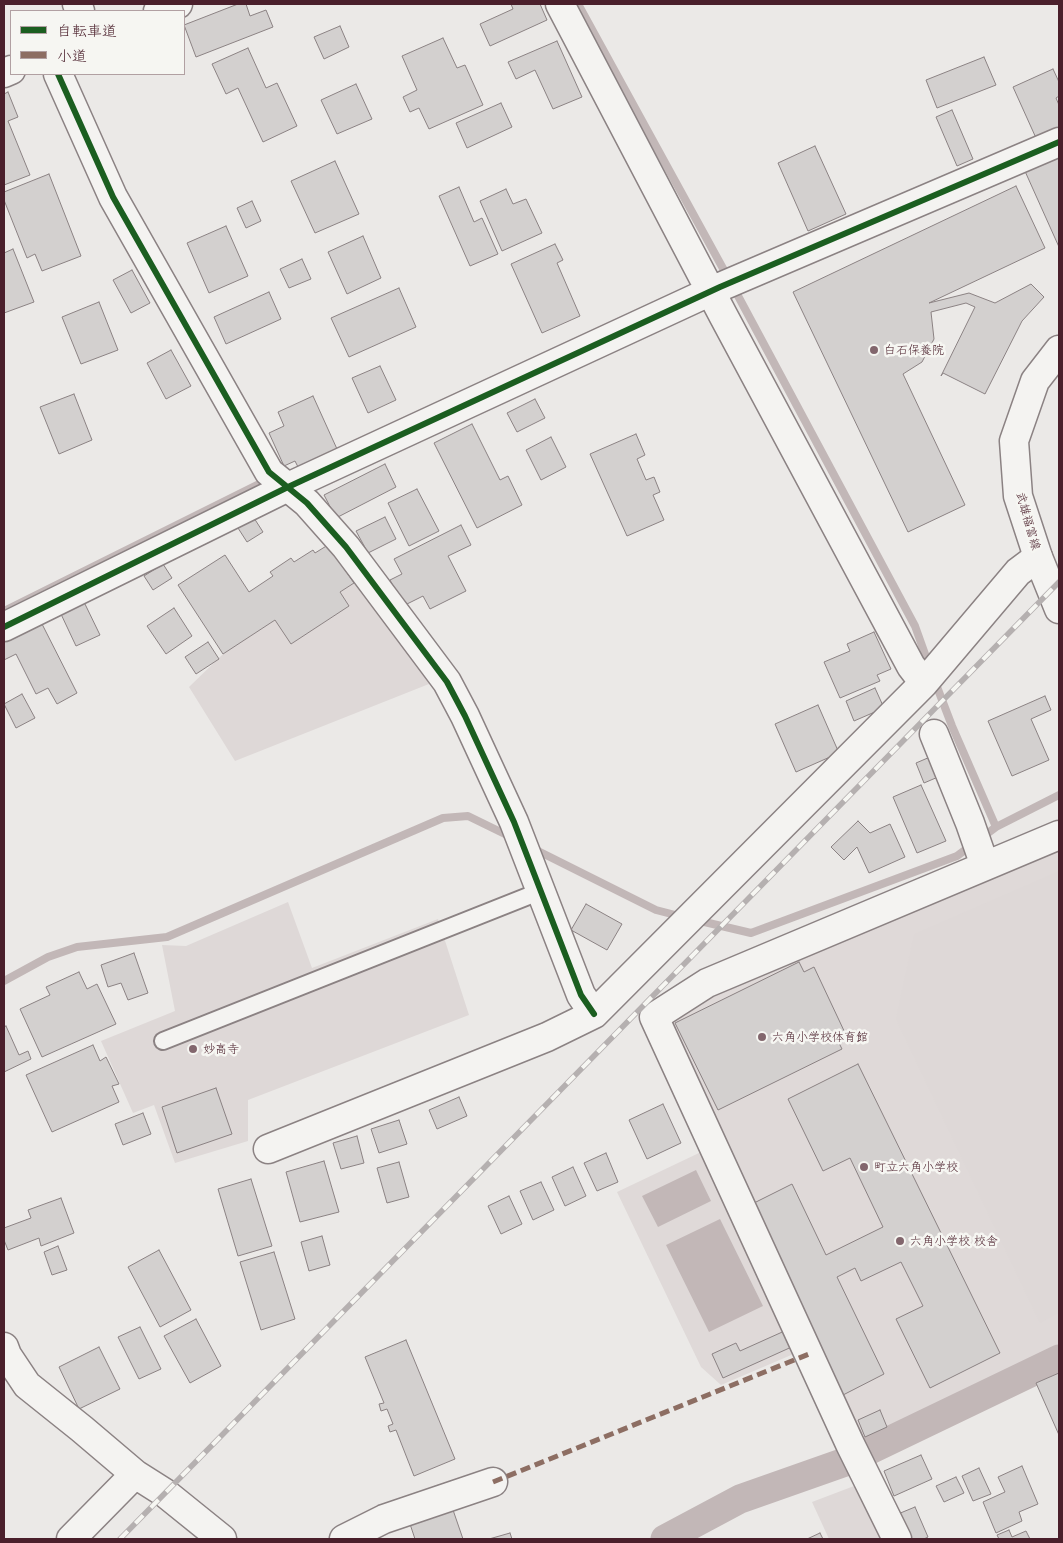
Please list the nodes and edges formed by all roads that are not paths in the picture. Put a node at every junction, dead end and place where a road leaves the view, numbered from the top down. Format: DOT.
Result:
graph roads {
  1 [pos="178,4"];
  2 [pos="560,4"];
  3 [pos="161,10"];
  4 [pos="58,75"];
  5 [pos="1059,142"];
  6 [pos="721,293"];
  7 [pos="1059,350"];
  8 [pos="288,481"];
  9 [pos="1038,557"];
  10 [pos="1059,609"];
  11 [pos="4,627"];
  12 [pos="932,674"];
  13 [pos="934,734"];
  14 [pos="1059,835"];
  15 [pos="983,860"];
  16 [pos="541,891"];
  17 [pos="594,1014"];
  18 [pos="163,1041"];
  19 [pos="268,1148"];
  20 [pos="4,1347"];
  21 [pos="135,1474"];
  22 [pos="493,1482"];
  23 [pos="71,1539"];
  24 [pos="222,1539"];
  25 [pos="344,1539"];
  26 [pos="896,1539"];
  1 -- 3 [label="street"];
  2 -- 6 [label="street"];
  4 -- 8 [label="street"];
  5 -- 6 [label="street"];
  6 -- 8 [label="street"];
  6 -- 12 [label="street"];
  7 -- 9 [label="street, 武雄福富線"];
  8 -- 11 [label="street"];
  8 -- 16 [label="street"];
  9 -- 10 [label="street, 武雄福富線"];
  9 -- 12 [label="street"];
  12 -- 17 [label="street"];
  13 -- 15 [label="street"];
  14 -- 15 [label="street"];
  15 -- 26 [label="street"];
  16 -- 17 [label="street"];
  16 -- 18 [label="lane"];
  17 -- 19 [label="street"];
  20 -- 21 [label="street"];
  21 -- 23 [label="street"];
  21 -- 24 [label="street"];
  22 -- 25 [label="street"];
}
